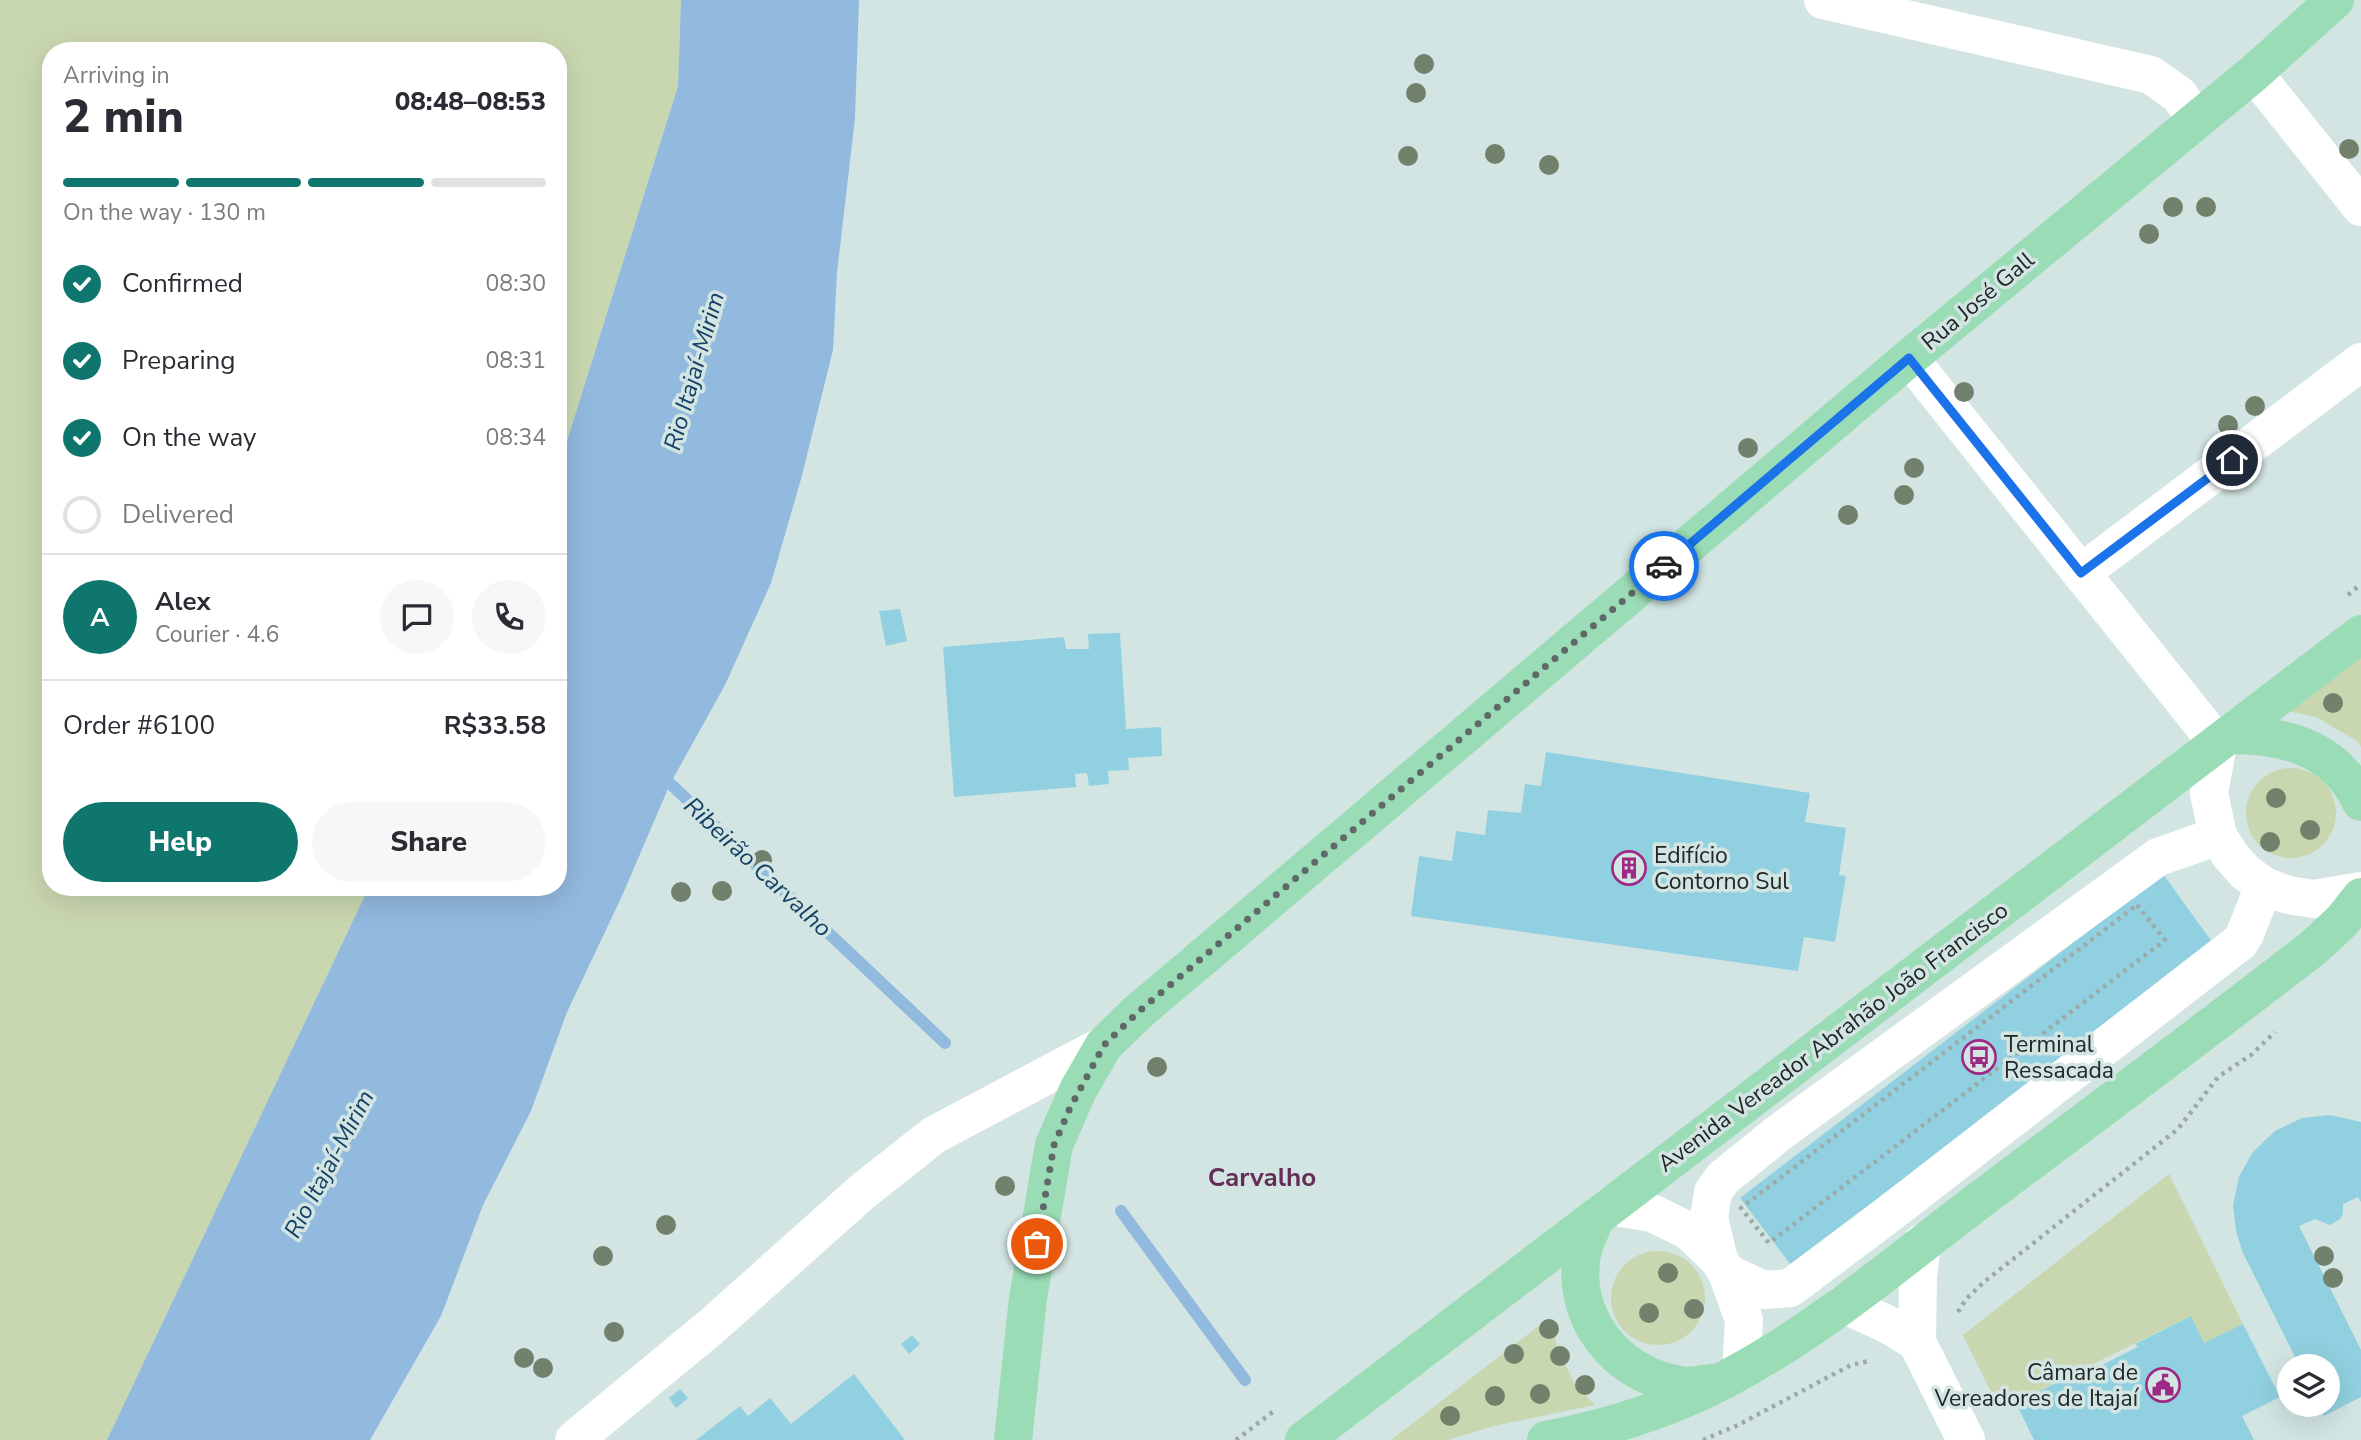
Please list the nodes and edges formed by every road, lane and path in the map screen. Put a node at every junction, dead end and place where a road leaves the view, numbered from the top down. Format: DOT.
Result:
graph roads {
  1 [pos="1823,0"];
  2 [pos="2335,0"];
  3 [pos="2254,73"];
  4 [pos="2197,120"];
  5 [pos="2361,207"];
  6 [pos="1909,358"];
  7 [pos="2361,362"];
  8 [pos="2081,573"];
  9 [pos="2361,634"];
  10 [pos="2225,739"];
  11 [pos="2361,802"];
  12 [pos="2218,836"];
  13 [pos="2264,886"];
  14 [pos="2361,891"];
  15 [pos="2361,897"];
  16 [pos="2165,940"];
  17 [pos="2279,1027"];
  18 [pos="1104,1045"];
  19 [pos="1603,1212"];
  20 [pos="1922,1244"];
  21 [pos="1723,1266"];
  22 [pos="1843,1304"];
  23 [pos="1954,1316"];
  24 [pos="1917,1342"];
  25 [pos="1874,1361"];
  26 [pos="1731,1377"];
  27 [pos="574,1440"];
  28 [pos="1013,1440"];
  29 [pos="1304,1440"];
  30 [pos="1546,1440"];
  31 [pos="1703,1440"];
  32 [pos="1966,1440"];
  1 -- 4 [label="street"];
  2 -- 3 [label="main road, Rua José Gall"];
  3 -- 4 [label="main road, Rua José Gall"];
  3 -- 5 [label="street"];
  4 -- 6 [label="main road, Rua José Gall"];
  6 -- 8 [label="street"];
  6 -- 18 [label="main road, Rua José Gall"];
  7 -- 8 [label="street"];
  8 -- 10 [label="street"];
  9 -- 10 [label="main road, Avenida Vereador Abrahão João Francisco"];
  10 -- 11 [label="main road"];
  10 -- 12 [label="street"];
  10 -- 19 [label="main road, Avenida Vereador Abrahão João Francisco"];
  12 -- 13 [label="street"];
  12 -- 21 [label="street"];
  13 -- 14 [label="street"];
  13 -- 21 [label="street"];
  15 -- 20 [label="main road"];
  16 -- 16 [label="path"];
  17 -- 23 [label="path"];
  18 -- 27 [label="street"];
  18 -- 28 [label="main road, Rua José Gall"];
  19 -- 21 [label="street"];
  19 -- 26 [label="main road"];
  19 -- 29 [label="main road, Avenida Vereador Abrahão João Francisco"];
  20 -- 22 [label="main road"];
  20 -- 24 [label="street"];
  21 -- 26 [label="street"];
  22 -- 24 [label="street"];
  22 -- 26 [label="main road"];
  24 -- 32 [label="street"];
  25 -- 31 [label="path"];
  26 -- 30 [label="main road"];
}
